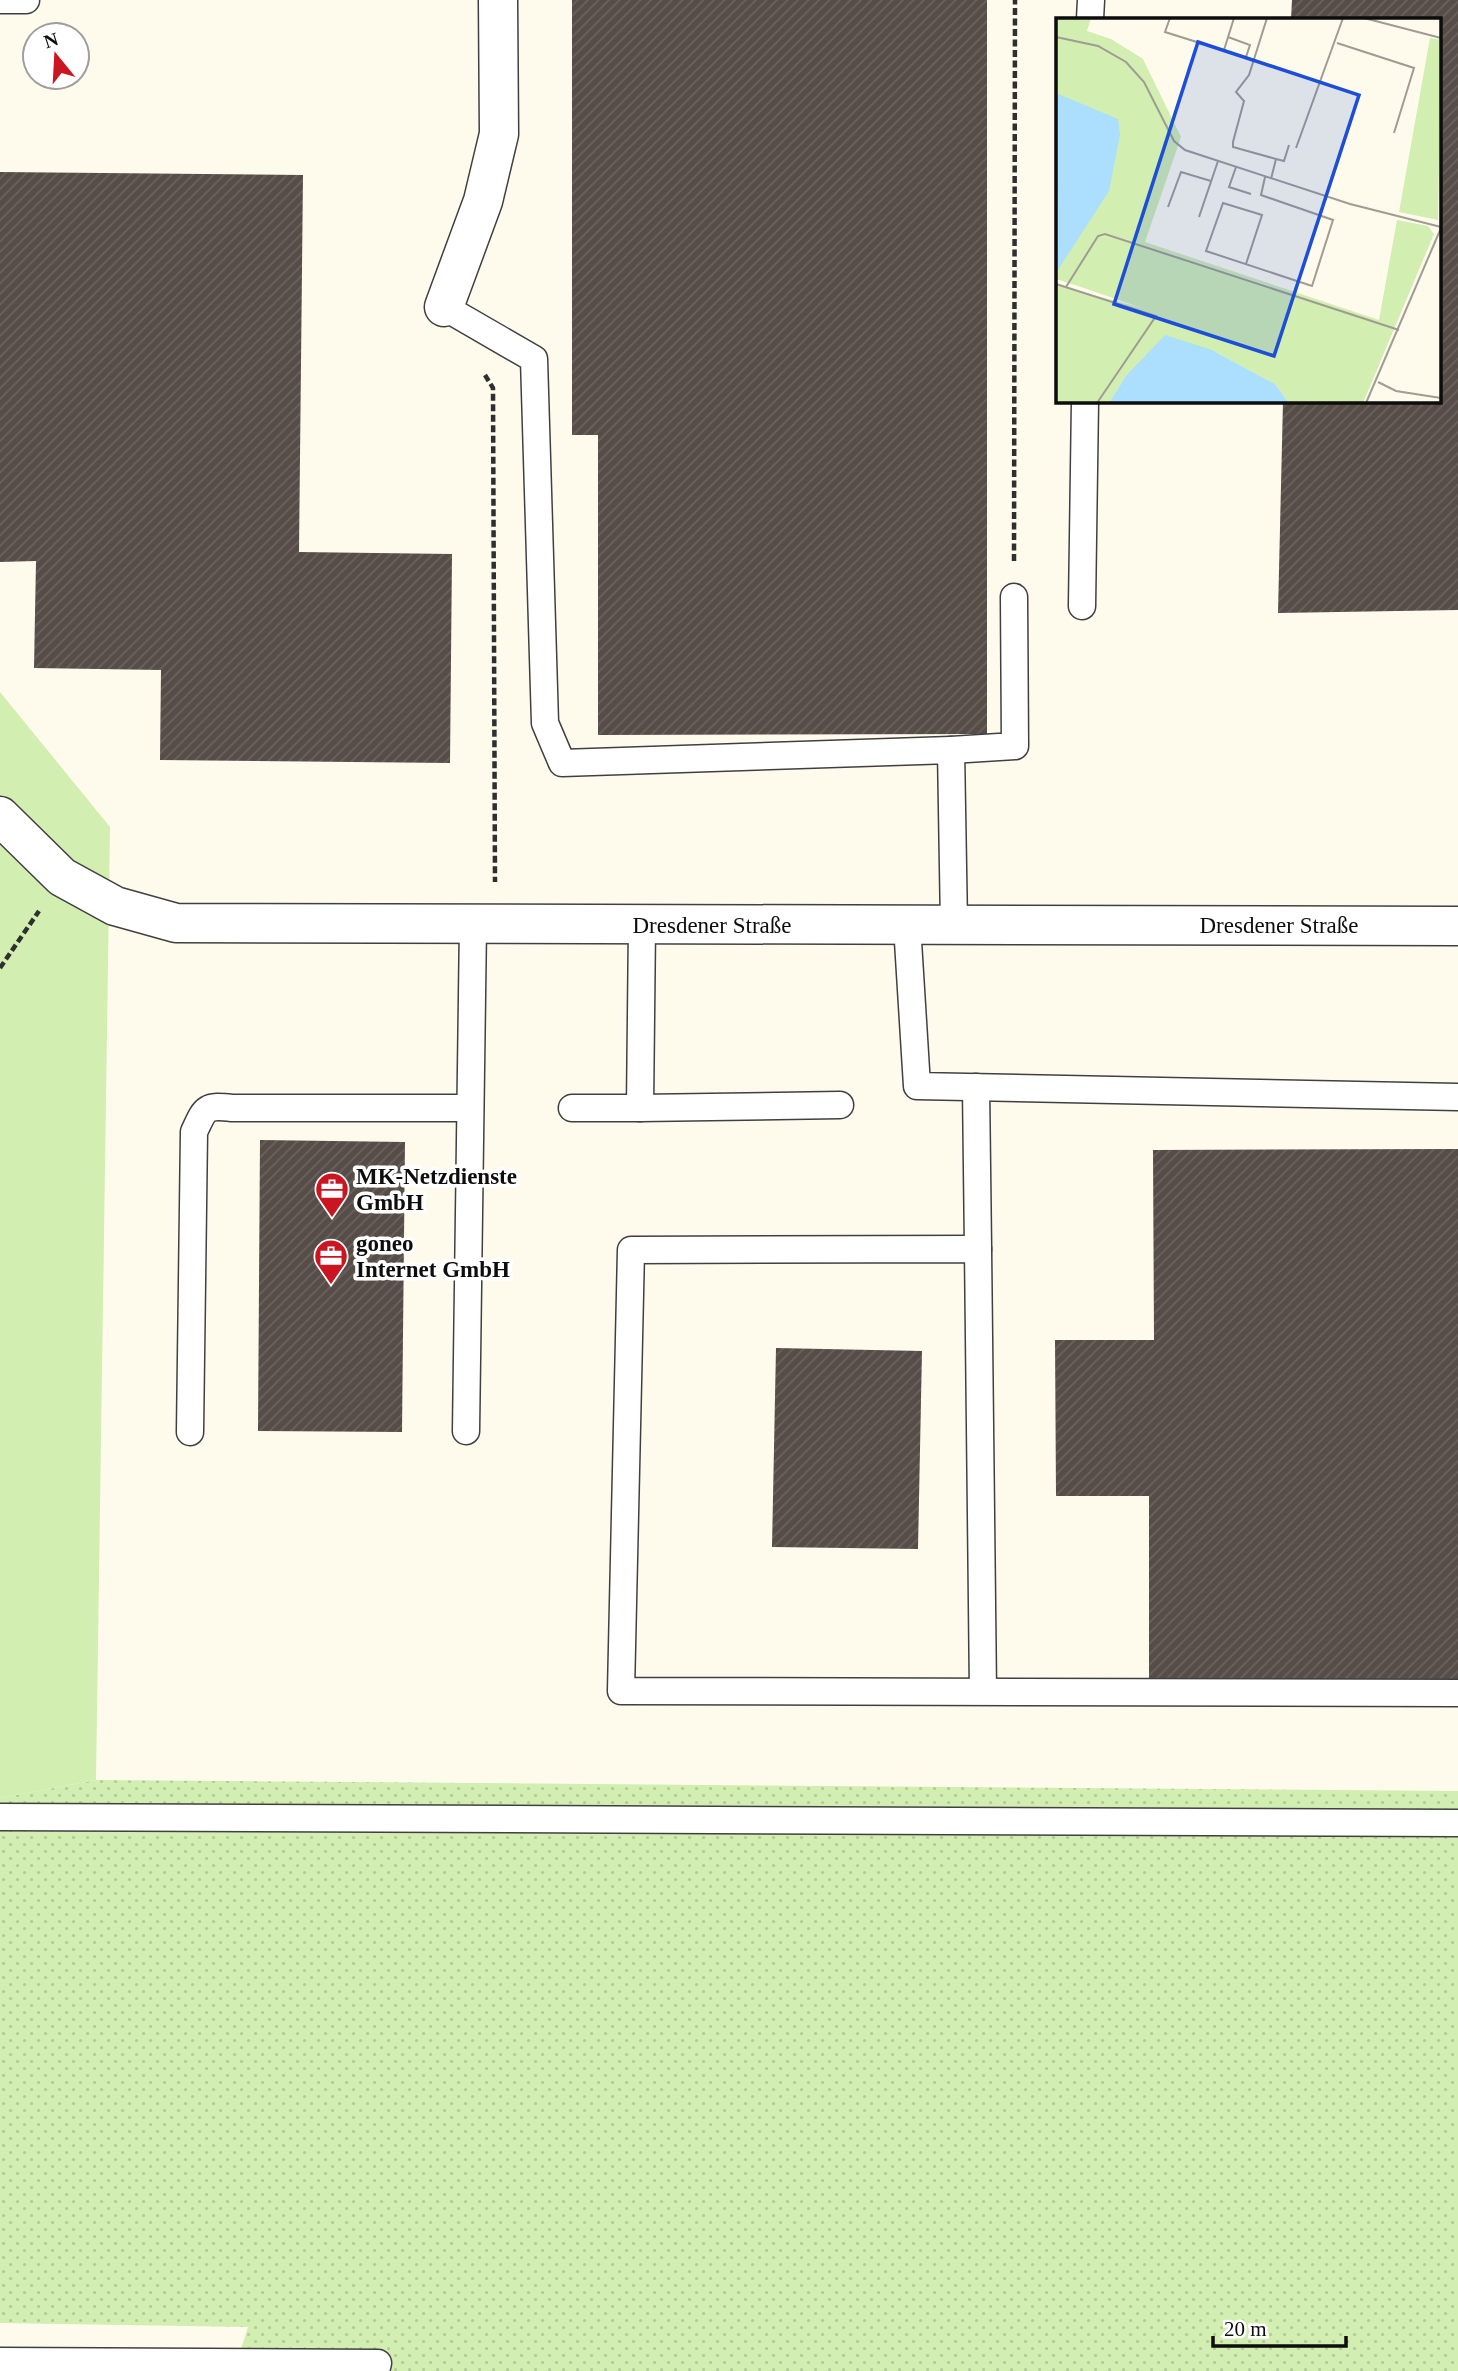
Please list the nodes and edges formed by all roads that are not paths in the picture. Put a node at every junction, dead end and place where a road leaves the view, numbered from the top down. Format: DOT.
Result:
graph roads {
  1 [pos="0,0"];
  2 [pos="26,0"];
  3 [pos="498,0"];
  4 [pos="1091,0"];
  5 [pos="1090,18"];
  6 [pos="444,307"];
  7 [pos="1085,402"];
  8 [pos="1014,597"];
  9 [pos="1082,606"];
  10 [pos="951,750"];
  11 [pos="0,816"];
  12 [pos="484,924"];
  13 [pos="642,925"];
  14 [pos="907,925"];
  15 [pos="954,925"];
  16 [pos="1458,926"];
  17 [pos="976,1087"];
  18 [pos="1458,1097"];
  19 [pos="840,1105"];
  20 [pos="470,1108"];
  21 [pos="572,1108"];
  22 [pos="640,1108"];
  23 [pos="978,1249"];
  24 [pos="466,1431"];
  25 [pos="190,1432"];
  26 [pos="983,1692"];
  27 [pos="1458,1693"];
  28 [pos="0,1817"];
  29 [pos="1458,1823"];
  30 [pos="0,2361"];
  31 [pos="376,2371"];
  1 -- 2 [label="lane"];
  3 -- 6 [label="street"];
  4 -- 5 [label="lane"];
  6 -- 10 [label="lane"];
  7 -- 9 [label="lane"];
  8 -- 10 [label="lane"];
  10 -- 15 [label="lane"];
  11 -- 12 [label="street, Dresdener Straße"];
  12 -- 13 [label="street, Dresdener Straße"];
  12 -- 20 [label="lane"];
  13 -- 14 [label="street, Dresdener Straße"];
  13 -- 22 [label="lane"];
  14 -- 15 [label="street, Dresdener Straße"];
  14 -- 17 [label="lane"];
  15 -- 16 [label="street, Dresdener Straße"];
  17 -- 18 [label="lane"];
  17 -- 23 [label="lane"];
  19 -- 22 [label="lane"];
  20 -- 24 [label="lane"];
  20 -- 25 [label="lane"];
  21 -- 22 [label="lane"];
  23 -- 26 [label="lane"];
  23 -- 26 [label="lane"];
  26 -- 27 [label="lane"];
  28 -- 29 [label="lane"];
  30 -- 31 [label="lane"];
}
